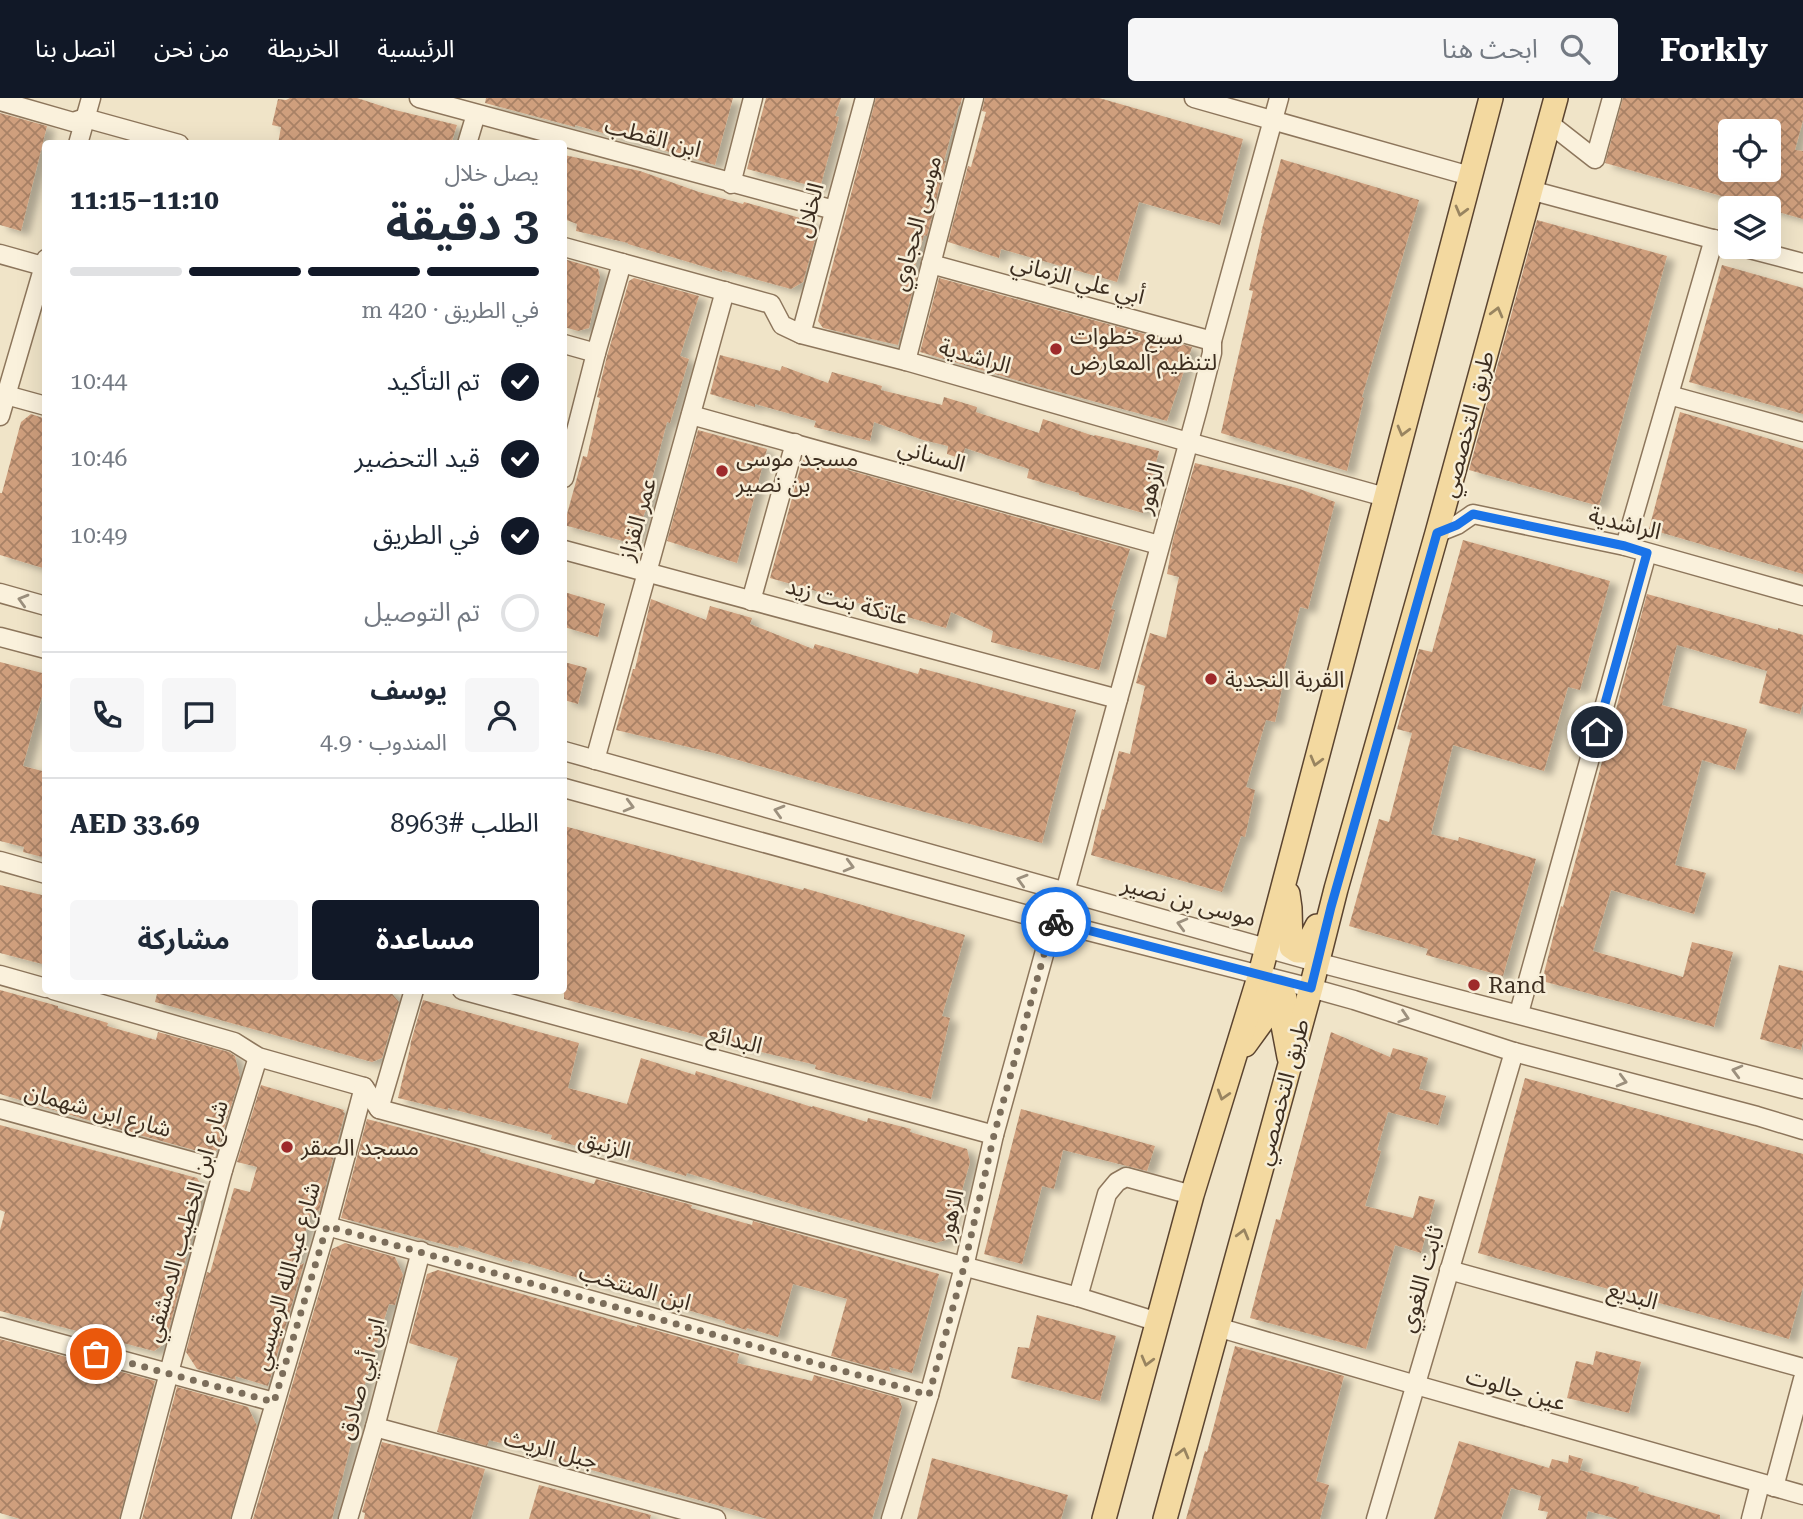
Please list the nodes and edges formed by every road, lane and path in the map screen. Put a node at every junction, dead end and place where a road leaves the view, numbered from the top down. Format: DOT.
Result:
graph roads {
  1 [pos="90,98"];
  2 [pos="419,98"];
  3 [pos="753,98"];
  4 [pos="864,98"];
  5 [pos="974,98"];
  6 [pos="1194,98"];
  7 [pos="1279,98"];
  8 [pos="1491,98"];
  9 [pos="1556,98"];
  10 [pos="1612,98"];
  11 [pos="0,101"];
  12 [pos="476,114"];
  13 [pos="85,118"];
  14 [pos="1273,120"];
  15 [pos="1549,123"];
  16 [pos="79,140"];
  17 [pos="165,140"];
  18 [pos="468,140"];
  19 [pos="1470,176"];
  20 [pos="731,184"];
  21 [pos="1530,190"];
  22 [pos="834,210"];
  23 [pos="1718,241"];
  24 [pos="567,248"];
  25 [pos="0,254"];
  26 [pos="1718,254"];
  27 [pos="1781,257"];
  28 [pos="42,262"];
  29 [pos="622,263"];
  30 [pos="1803,263"];
  31 [pos="931,264"];
  32 [pos="42,269"];
  33 [pos="725,291"];
  34 [pos="801,334"];
  35 [pos="1212,341"];
  36 [pos="567,345"];
  37 [pos="596,353"];
  38 [pos="906,361"];
  39 [pos="6,395"];
  40 [pos="1669,395"];
  41 [pos="42,405"];
  42 [pos="691,415"];
  43 [pos="0,416"];
  44 [pos="1803,432"];
  45 [pos="1188,442"];
  46 [pos="795,443"];
  47 [pos="567,466"];
  48 [pos="1385,497"];
  49 [pos="1437,533"];
  50 [pos="1159,545"];
  51 [pos="1625,546"];
  52 [pos="567,551"];
  53 [pos="1647,553"];
  54 [pos="647,573"];
  55 [pos="0,593"];
  56 [pos="1803,596"];
  57 [pos="751,601"];
  58 [pos="42,605"];
  59 [pos="0,637"];
  60 [pos="42,648"];
  61 [pos="1118,699"];
  62 [pos="567,752"];
  63 [pos="595,760"];
  64 [pos="567,789"];
  65 [pos="0,861"];
  66 [pos="42,873"];
  67 [pos="1286,877"];
  68 [pos="1336,888"];
  69 [pos="1065,892"];
  70 [pos="1053,922"];
  71 [pos="1229,937"];
  72 [pos="1268,948"];
  73 [pos="1316,962"];
  74 [pos="1220,964"];
  75 [pos="1354,972"];
  76 [pos="1260,974"];
  77 [pos="0,975"];
  78 [pos="42,987"];
  79 [pos="1311,988"];
  80 [pos="67,994"];
  81 [pos="413,994"];
  82 [pos="478,994"];
  83 [pos="1354,1000"];
  84 [pos="1519,1013"];
  85 [pos="1514,1052"];
  86 [pos="258,1057"];
  87 [pos="1235,1057"];
  88 [pos="1290,1064"];
  89 [pos="364,1087"];
  90 [pos="1803,1089"];
  91 [pos="0,1109"];
  92 [pos="379,1109"];
  93 [pos="1803,1130"];
  94 [pos="994,1135"];
  95 [pos="223,1170"];
  96 [pos="1192,1195"];
  97 [pos="327,1226"];
  98 [pos="421,1251"];
  99 [pos="964,1267"];
  100 [pos="1449,1270"];
  101 [pos="1078,1297"];
  102 [pos="1158,1322"];
  103 [pos="1217,1327"];
  104 [pos="0,1328"];
  105 [pos="1803,1368"];
  106 [pos="169,1373"];
  107 [pos="1803,1379"];
  108 [pos="1416,1385"];
  109 [pos="929,1395"];
  110 [pos="274,1402"];
  111 [pos="374,1427"];
  112 [pos="1767,1485"];
  113 [pos="1803,1495"];
  114 [pos="130,1519"];
  115 [pos="240,1519"];
  116 [pos="348,1519"];
  117 [pos="716,1519"];
  118 [pos="891,1519"];
  119 [pos="1104,1519"];
  120 [pos="1165,1519"];
  121 [pos="1376,1519"];
  122 [pos="1751,1519"];
  1 -- 13 [label="street"];
  2 -- 12 [label="street, ابن القطب"];
  3 -- 20 [label="street"];
  4 -- 22 [label="street, الخلال"];
  5 -- 31 [label="street, موسى الحجاوي"];
  6 -- 14 [label="street"];
  7 -- 14 [label="street, الزهور"];
  8 -- 19 [label="main road"];
  9 -- 15 [label="main road, طريق التخصصي"];
  10 -- 15 [label="street"];
  11 -- 13 [label="street"];
  12 -- 18 [label="street"];
  12 -- 20 [label="street, ابن القطب"];
  13 -- 16 [label="street"];
  13 -- 17 [label="street"];
  14 -- 19 [label="street"];
  14 -- 35 [label="street, الزهور"];
  15 -- 21 [label="main road, طريق التخصصي"];
  19 -- 48 [label="main road, one-way"];
  20 -- 22 [label="street, ابن القطب"];
  21 -- 23 [label="street"];
  49 -- 21 [label="main road, طريق التخصصي, one-way"];
  22 -- 34 [label="street, الخلال"];
  24 -- 29 [label="street, الراشدية"];
  25 -- 28 [label="street"];
  26 -- 40 [label="street"];
  27 -- 30 [label="street"];
  29 -- 33 [label="street, الراشدية"];
  29 -- 37 [label="street"];
  31 -- 35 [label="street, أبي علي الزماني"];
  31 -- 38 [label="street, موسى الحجاوي"];
  32 -- 39 [label="street"];
  33 -- 34 [label="street, الراشدية"];
  33 -- 42 [label="street, عمر القزاز"];
  34 -- 38 [label="street, الراشدية"];
  35 -- 45 [label="street, الزهور"];
  36 -- 37 [label="street"];
  37 -- 47 [label="street"];
  38 -- 45 [label="street, الراشدية"];
  39 -- 41 [label="street"];
  39 -- 43 [label="street"];
  40 -- 44 [label="street"];
  40 -- 51 [label="street"];
  42 -- 46 [label="street, السناني"];
  42 -- 54 [label="street, عمر القزاز"];
  45 -- 48 [label="street, الراشدية"];
  45 -- 50 [label="street, الزهور"];
  46 -- 50 [label="street, السناني"];
  46 -- 57 [label="street"];
  48 -- 67 [label="main road, one-way"];
  49 -- 51 [label="street, الراشدية"];
  49 -- 68 [label="main road, طريق التخصصي"];
  50 -- 61 [label="street, الزهور"];
  51 -- 53 [label="street, الراشدية"];
  52 -- 54 [label="street, عاتكة بنت زيد"];
  53 -- 56 [label="street, الراشدية"];
  53 -- 84 [label="street"];
  54 -- 57 [label="street, عاتكة بنت زيد"];
  54 -- 63 [label="street, عمر القزاز"];
  58 -- 55 [label="street, one-way"];
  57 -- 61 [label="street, عاتكة بنت زيد"];
  59 -- 60 [label="street"];
  61 -- 69 [label="street, الزهور"];
  62 -- 63 [label="street, موسى بن نصير"];
  69 -- 63 [label="street, موسى بن نصير, one-way"];
  64 -- 70 [label="street, one-way"];
  65 -- 66 [label="street"];
  67 -- 68 [label="main road"];
  67 -- 72 [label="main road"];
  68 -- 73 [label="main road, طريق التخصصي"];
  71 -- 69 [label="street, موسى بن نصير, one-way"];
  70 -- 74 [label="street"];
  70 -- 94 [label="street, الزهور"];
  71 -- 72 [label="street, موسى بن نصير"];
  71 -- 74 [label="street"];
  72 -- 73 [label="street, موسى بن نصير"];
  72 -- 76 [label="main road"];
  73 -- 75 [label="street, موسى بن نصير"];
  73 -- 79 [label="main road, طريق التخصصي"];
  74 -- 76 [label="street"];
  75 -- 83 [label="street"];
  75 -- 84 [label="street, موسى بن نصير"];
  76 -- 79 [label="street"];
  76 -- 87 [label="main road"];
  77 -- 78 [label="street"];
  79 -- 83 [label="street"];
  79 -- 88 [label="main road, طريق التخصصي"];
  80 -- 86 [label="street"];
  81 -- 92 [label="street"];
  82 -- 94 [label="street, البدائع"];
  83 -- 85 [label="street, one-way"];
  90 -- 84 [label="street, موسى بن نصير, one-way"];
  85 -- 93 [label="street, one-way"];
  85 -- 100 [label="street, ثابت اللغوي"];
  86 -- 89 [label="street"];
  86 -- 95 [label="street, شارع ابن الخطيب الدمشقي"];
  87 -- 88 [label="main road"];
  87 -- 96 [label="main road, one-way"];
  103 -- 88 [label="main road, طريق التخصصي, one-way"];
  89 -- 92 [label="street"];
  89 -- 97 [label="street, شارع عبدالله الرميسي"];
  91 -- 95 [label="street, شارع ابن شهمان"];
  92 -- 99 [label="street, الزنبق"];
  94 -- 99 [label="street, الزهور"];
  95 -- 106 [label="street, شارع ابن الخطيب الدمشقي"];
  96 -- 101 [label="street"];
  96 -- 102 [label="main road"];
  97 -- 98 [label="street, ابن المنتخب"];
  97 -- 110 [label="street, شارع عبدالله الرميسي"];
  98 -- 109 [label="street, ابن المنتخب"];
  98 -- 111 [label="street, ابن أبي صادق"];
  99 -- 101 [label="street, الزنبق"];
  99 -- 109 [label="street, الزهور"];
  100 -- 105 [label="street, البديع"];
  100 -- 108 [label="street, ثابت اللغوي"];
  101 -- 102 [label="street, الزنبق"];
  102 -- 119 [label="main road, one-way"];
  103 -- 108 [label="street, عين جالوت"];
  120 -- 103 [label="main road, طريق التخصصي, one-way"];
  104 -- 106 [label="street"];
  106 -- 110 [label="street"];
  106 -- 114 [label="street, شارع ابن الخطيب الدمشقي"];
  107 -- 112 [label="street"];
  108 -- 112 [label="street, عين جالوت"];
  108 -- 121 [label="street, ثابت اللغوي"];
  109 -- 118 [label="street, الزهور"];
  110 -- 115 [label="street, شارع عبدالله الرميسي"];
  111 -- 116 [label="street, ابن أبي صادق"];
  111 -- 117 [label="street, جبل الريث"];
  112 -- 113 [label="street, عين جالوت"];
  112 -- 122 [label="street"];
}
